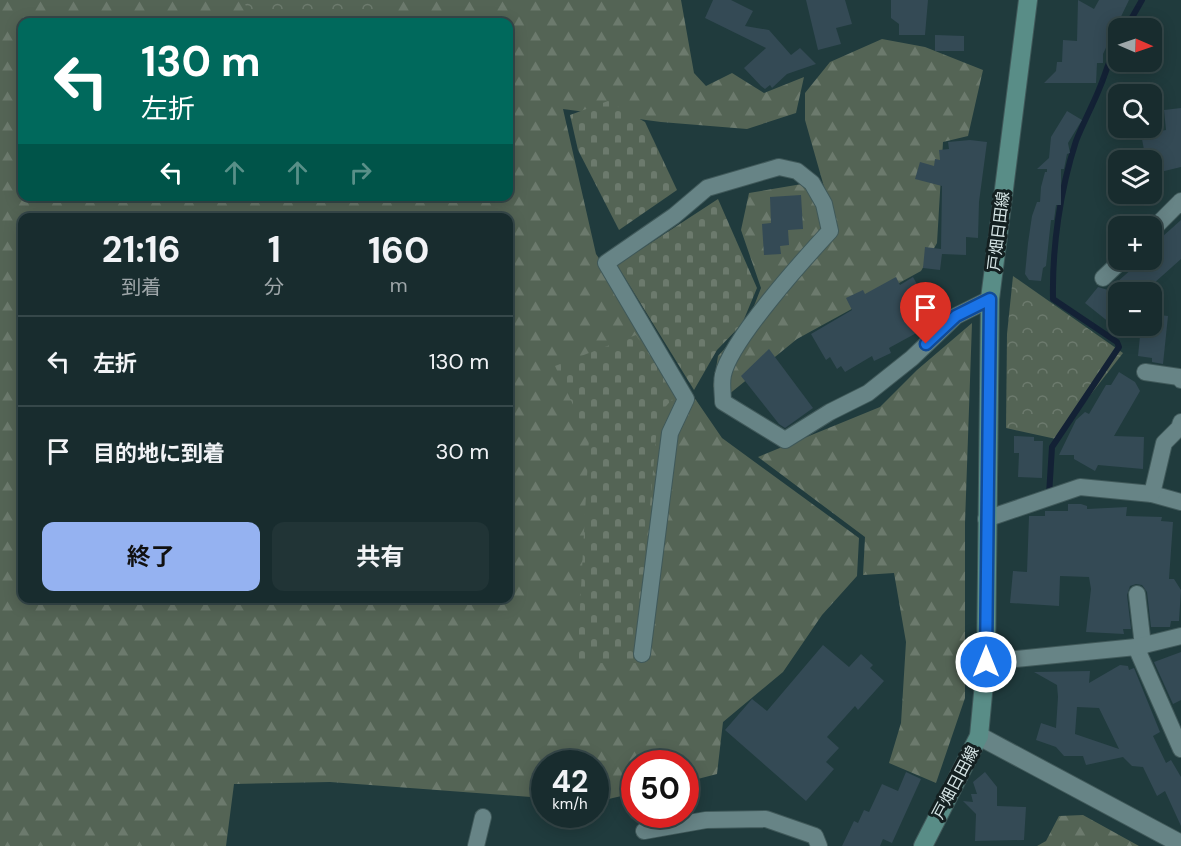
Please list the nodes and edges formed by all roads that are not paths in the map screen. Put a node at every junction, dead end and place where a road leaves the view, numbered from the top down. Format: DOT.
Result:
graph roads {
  1 [pos="1028,0"];
  2 [pos="1181,201"];
  3 [pos="1162,220"];
  4 [pos="1111,270"];
  5 [pos="1103,278"];
  6 [pos="990,299"];
  7 [pos="1145,372"];
  8 [pos="1181,380"];
  9 [pos="1181,422"];
  10 [pos="1152,494"];
  11 [pos="1181,502"];
  12 [pos="986,519"];
  13 [pos="1137,594"];
  14 [pos="1181,636"];
  15 [pos="1139,646"];
  16 [pos="642,654"];
  17 [pos="986,662"];
  18 [pos="980,736"];
  19 [pos="1181,749"];
  20 [pos="483,817"];
  21 [pos="644,831"];
  22 [pos="1181,844"];
  23 [pos="476,846"];
  24 [pos="819,846"];
  25 [pos="923,846"];
  1 -- 6 [label="main road, 戸畑日田線"];
  2 -- 3 [label="street"];
  4 -- 5 [label="street"];
  6 -- 12 [label="main road, 戸畑日田線"];
  6 -- 16 [label="street"];
  7 -- 8 [label="street"];
  9 -- 10 [label="street"];
  10 -- 11 [label="street"];
  10 -- 12 [label="street"];
  12 -- 17 [label="main road, 戸畑日田線"];
  13 -- 15 [label="street"];
  14 -- 15 [label="street"];
  15 -- 17 [label="street"];
  15 -- 19 [label="street"];
  17 -- 18 [label="main road, 戸畑日田線"];
  18 -- 22 [label="street"];
  18 -- 25 [label="main road, 戸畑日田線"];
  20 -- 23 [label="street"];
  21 -- 24 [label="street"];
}
